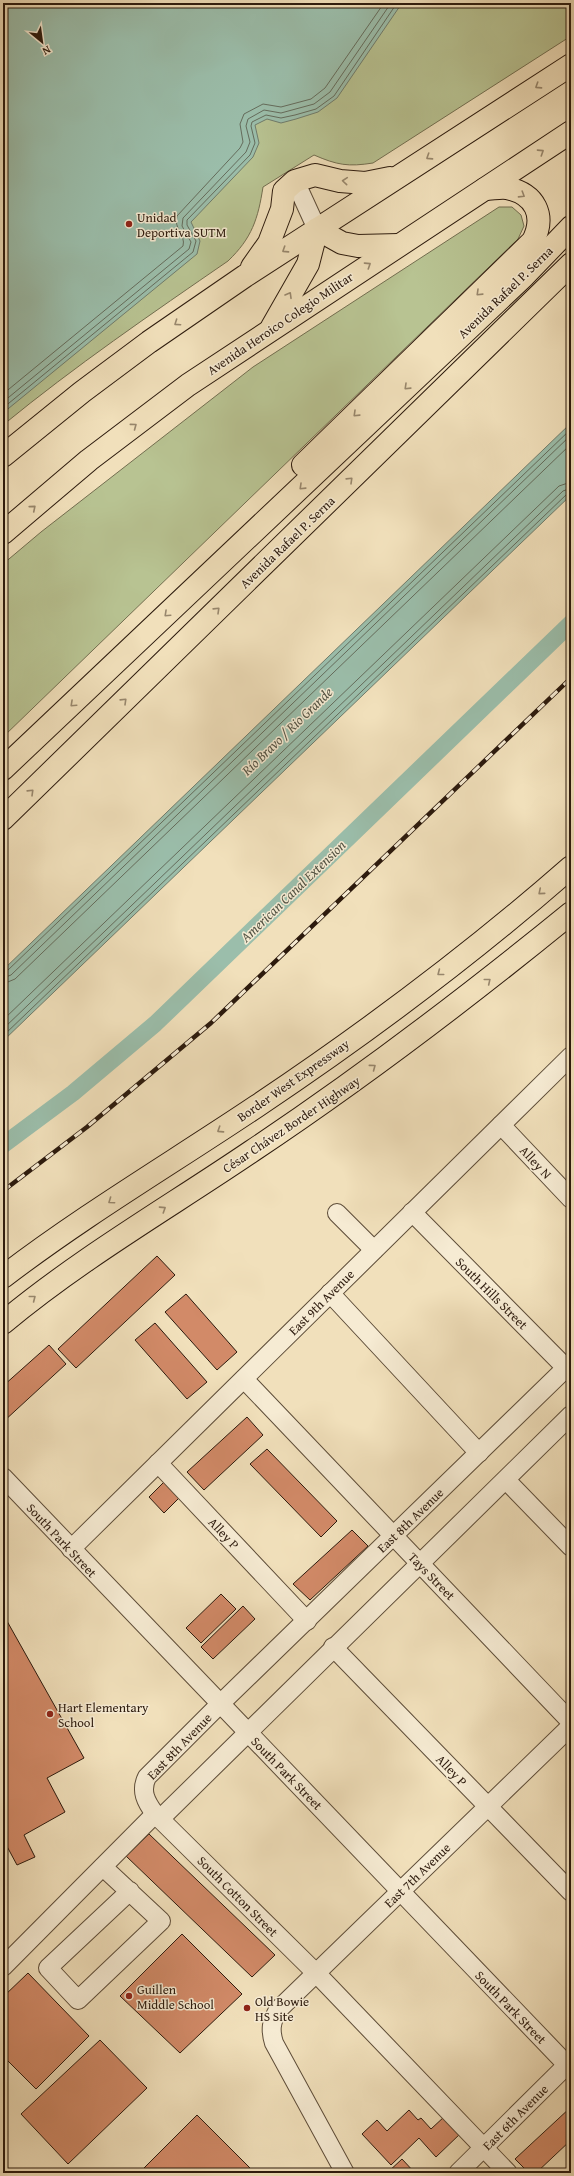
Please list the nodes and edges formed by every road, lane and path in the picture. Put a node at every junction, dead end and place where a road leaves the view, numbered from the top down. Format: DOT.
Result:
graph roads {
  1 [pos="571,65"];
  2 [pos="571,132"];
  3 [pos="398,177"];
  4 [pos="296,181"];
  5 [pos="485,189"];
  6 [pos="571,227"];
  7 [pos="317,229"];
  8 [pos="399,245"];
  9 [pos="571,264"];
  10 [pos="245,276"];
  11 [pos="271,329"];
  12 [pos="3,456"];
  13 [pos="3,533"];
  14 [pos="227,558"];
  15 [pos="3,769"];
  16 [pos="3,819"];
  17 [pos="571,867"];
  18 [pos="571,913"];
  19 [pos="571,1056"];
  20 [pos="501,1125"];
  21 [pos="571,1199"];
  22 [pos="412,1212"];
  23 [pos="337,1213"];
  24 [pos="374,1250"];
  25 [pos="3,1277"];
  26 [pos="330,1293"];
  27 [pos="3,1323"];
  28 [pos="569,1368"];
  29 [pos="244,1379"];
  30 [pos="571,1415"];
  31 [pos="479,1453"];
  32 [pos="158,1463"];
  33 [pos="3,1477"];
  34 [pos="506,1480"];
  35 [pos="394,1536"];
  36 [pos="571,1547"];
  37 [pos="71,1549"];
  38 [pos="421,1563"];
  39 [pos="307,1621"];
  40 [pos="334,1647"];
  41 [pos="220,1704"];
  42 [pos="571,1722"];
  43 [pos="571,1726"];
  44 [pos="249,1732"];
  45 [pos="487,1806"];
  46 [pos="158,1817"];
  47 [pos="103,1867"];
  48 [pos="130,1891"];
  49 [pos="400,1891"];
  50 [pos="571,1892"];
  51 [pos="3,1966"];
  52 [pos="317,1974"];
  53 [pos="570,2065"];
  54 [pos="484,2148"];
  55 [pos="345,2173"];
  56 [pos="458,2173"];
  57 [pos="508,2173"];
  1 -- 3 [label="main road, one-way"];
  5 -- 2 [label="main road, Avenida Heroico Colegio Militar, one-way"];
  3 -- 4 [label="main road, one-way"];
  3 -- 7 [label="main road"];
  4 -- 7 [label="street"];
  4 -- 10 [label="main road"];
  5 -- 8 [label="main road, Avenida Heroico Colegio Militar"];
  5 -- 14 [label="main road, one-way"];
  6 -- 14 [label="main road, Avenida Rafael P. Serna, one-way"];
  7 -- 8 [label="main road"];
  7 -- 10 [label="main road, one-way"];
  11 -- 7 [label="main road, one-way"];
  11 -- 8 [label="main road, Avenida Heroico Colegio Militar, one-way"];
  16 -- 9 [label="main road, Avenida Rafael P. Serna, one-way"];
  10 -- 12 [label="main road, one-way"];
  13 -- 11 [label="main road, Avenida Heroico Colegio Militar, one-way"];
  14 -- 15 [label="main road, Avenida Rafael P. Serna, one-way"];
  17 -- 25 [label="main road, Border West Expressway, one-way"];
  27 -- 18 [label="main road, César Chávez Border Highway, one-way"];
  19 -- 20 [label="street, East 9th Avenue"];
  20 -- 21 [label="street, Alley N"];
  20 -- 22 [label="street, East 9th Avenue"];
  22 -- 24 [label="street, East 9th Avenue"];
  22 -- 28 [label="street, South Hills Street"];
  23 -- 24 [label="street"];
  24 -- 26 [label="street, East 9th Avenue"];
  26 -- 29 [label="street, East 9th Avenue"];
  26 -- 31 [label="street"];
  28 -- 31 [label="street, East 8th Avenue"];
  29 -- 32 [label="street, East 9th Avenue"];
  29 -- 35 [label="street, Tays Street"];
  30 -- 34 [label="street"];
  31 -- 35 [label="street, East 8th Avenue"];
  32 -- 37 [label="street, East 9th Avenue"];
  32 -- 39 [label="street, Alley P"];
  33 -- 37 [label="street, South Park Street"];
  34 -- 36 [label="street"];
  34 -- 38 [label="street"];
  35 -- 38 [label="street, Tays Street"];
  35 -- 39 [label="street, East 8th Avenue"];
  37 -- 41 [label="street, South Park Street"];
  38 -- 40 [label="street"];
  38 -- 42 [label="street, Tays Street"];
  39 -- 41 [label="street, East 8th Avenue"];
  40 -- 44 [label="street"];
  40 -- 45 [label="street, Alley P"];
  41 -- 44 [label="street, South Park Street"];
  41 -- 46 [label="street, East 8th Avenue"];
  43 -- 45 [label="street, East 7th Avenue"];
  44 -- 46 [label="street"];
  44 -- 49 [label="street, South Park Street"];
  45 -- 49 [label="street, East 7th Avenue"];
  45 -- 50 [label="street, Alley P"];
  46 -- 47 [label="street"];
  46 -- 52 [label="street, South Cotton Street"];
  47 -- 48 [label="street"];
  47 -- 51 [label="street"];
  48 -- 48 [label="street"];
  49 -- 52 [label="street, East 7th Avenue"];
  49 -- 53 [label="street, South Park Street"];
  52 -- 54 [label="street, South Cotton Street"];
  52 -- 55 [label="street, East 7th Avenue"];
  53 -- 54 [label="street, East 6th Avenue"];
  54 -- 56 [label="street, East 6th Avenue"];
  54 -- 57 [label="street, South Cotton Street"];
}
